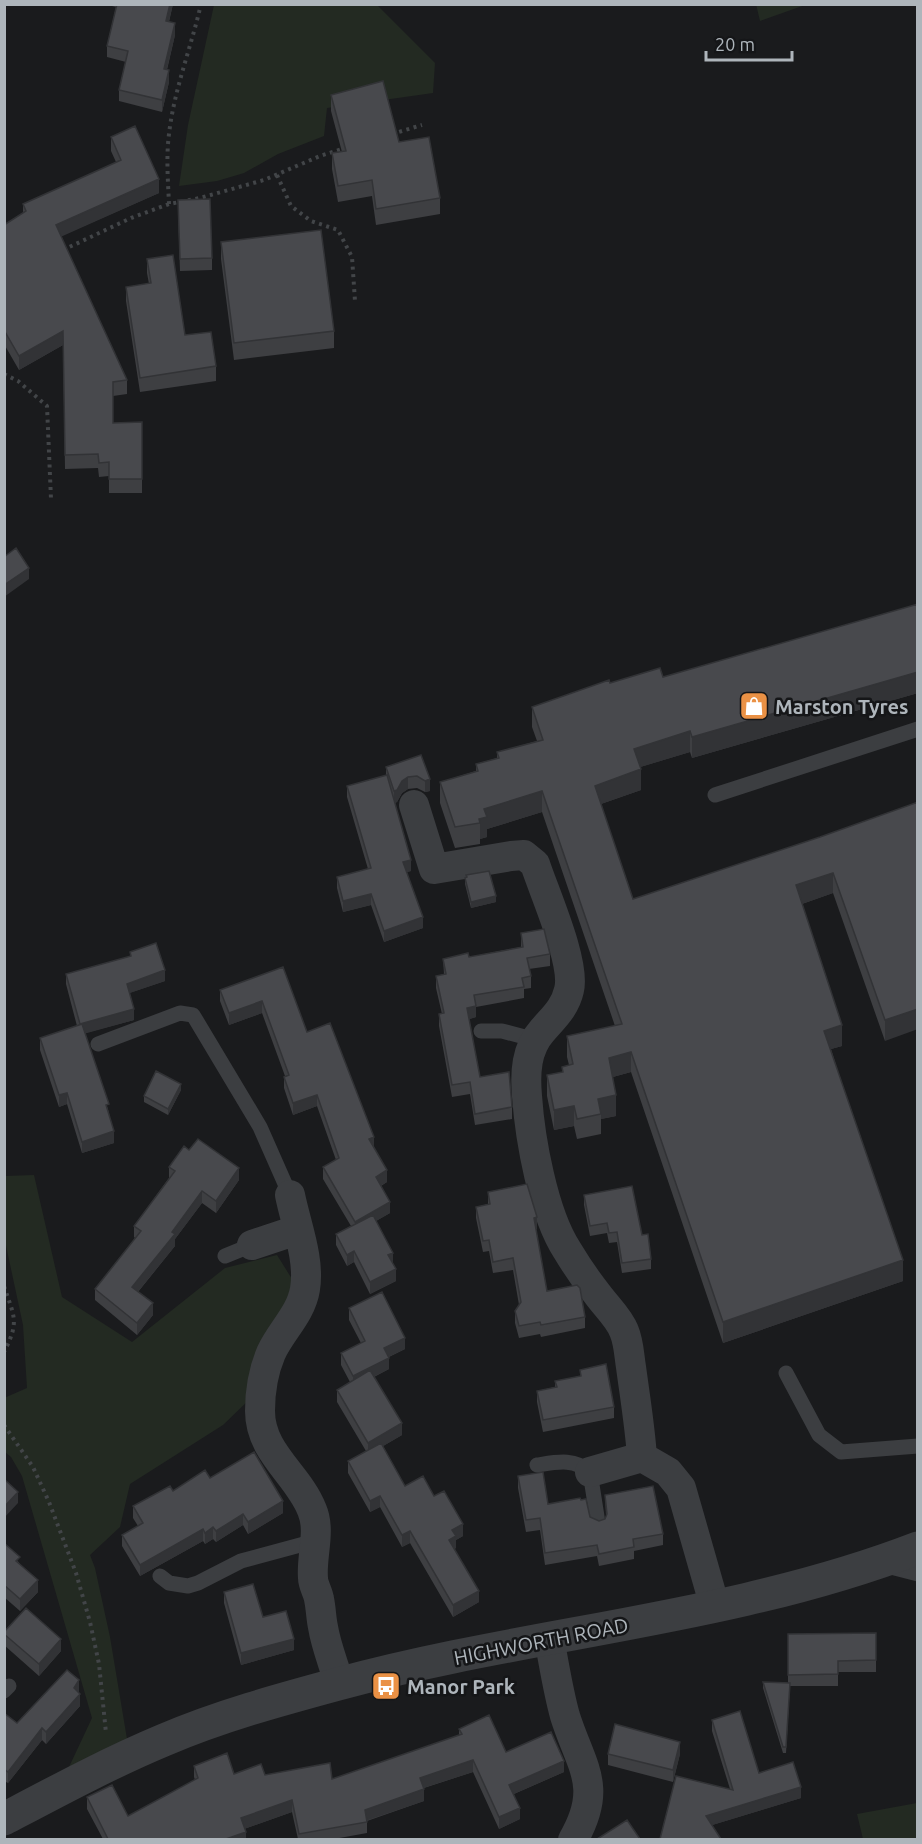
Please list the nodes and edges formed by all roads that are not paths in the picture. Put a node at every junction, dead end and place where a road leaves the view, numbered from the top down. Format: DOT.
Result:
graph roads {
  1 [pos="918,729"];
  2 [pos="714,795"];
  3 [pos="414,805"];
  4 [pos="482,1031"];
  5 [pos="536,1040"];
  6 [pos="98,1044"];
  7 [pos="290,1195"];
  8 [pos="297,1230"];
  9 [pos="252,1245"];
  10 [pos="225,1256"];
  11 [pos="786,1373"];
  12 [pos="918,1446"];
  13 [pos="642,1457"];
  14 [pos="537,1465"];
  15 [pos="590,1472"];
  16 [pos="598,1523"];
  17 [pos="315,1541"];
  18 [pos="918,1548"];
  19 [pos="875,1563"];
  20 [pos="918,1574"];
  21 [pos="160,1576"];
  22 [pos="715,1607"];
  23 [pos="549,1638"];
  24 [pos="339,1683"];
  25 [pos="4,1819"];
  26 [pos="573,1839"];
  1 -- 2 [label="lane"];
  3 -- 5 [label="street"];
  4 -- 5 [label="lane"];
  5 -- 13 [label="street"];
  6 -- 7 [label="lane"];
  7 -- 8 [label="street"];
  8 -- 9 [label="street"];
  8 -- 17 [label="street"];
  9 -- 10 [label="lane"];
  11 -- 12 [label="lane"];
  13 -- 15 [label="street"];
  13 -- 22 [label="street"];
  14 -- 15 [label="lane"];
  15 -- 16 [label="lane"];
  17 -- 21 [label="lane"];
  17 -- 24 [label="street"];
  18 -- 19 [label="street, HIGHWORTH ROAD"];
  19 -- 20 [label="lane"];
  19 -- 22 [label="street, HIGHWORTH ROAD"];
  22 -- 23 [label="street, HIGHWORTH ROAD"];
  23 -- 24 [label="street, HIGHWORTH ROAD"];
  23 -- 26 [label="street"];
  24 -- 25 [label="street, HIGHWORTH ROAD"];
}
